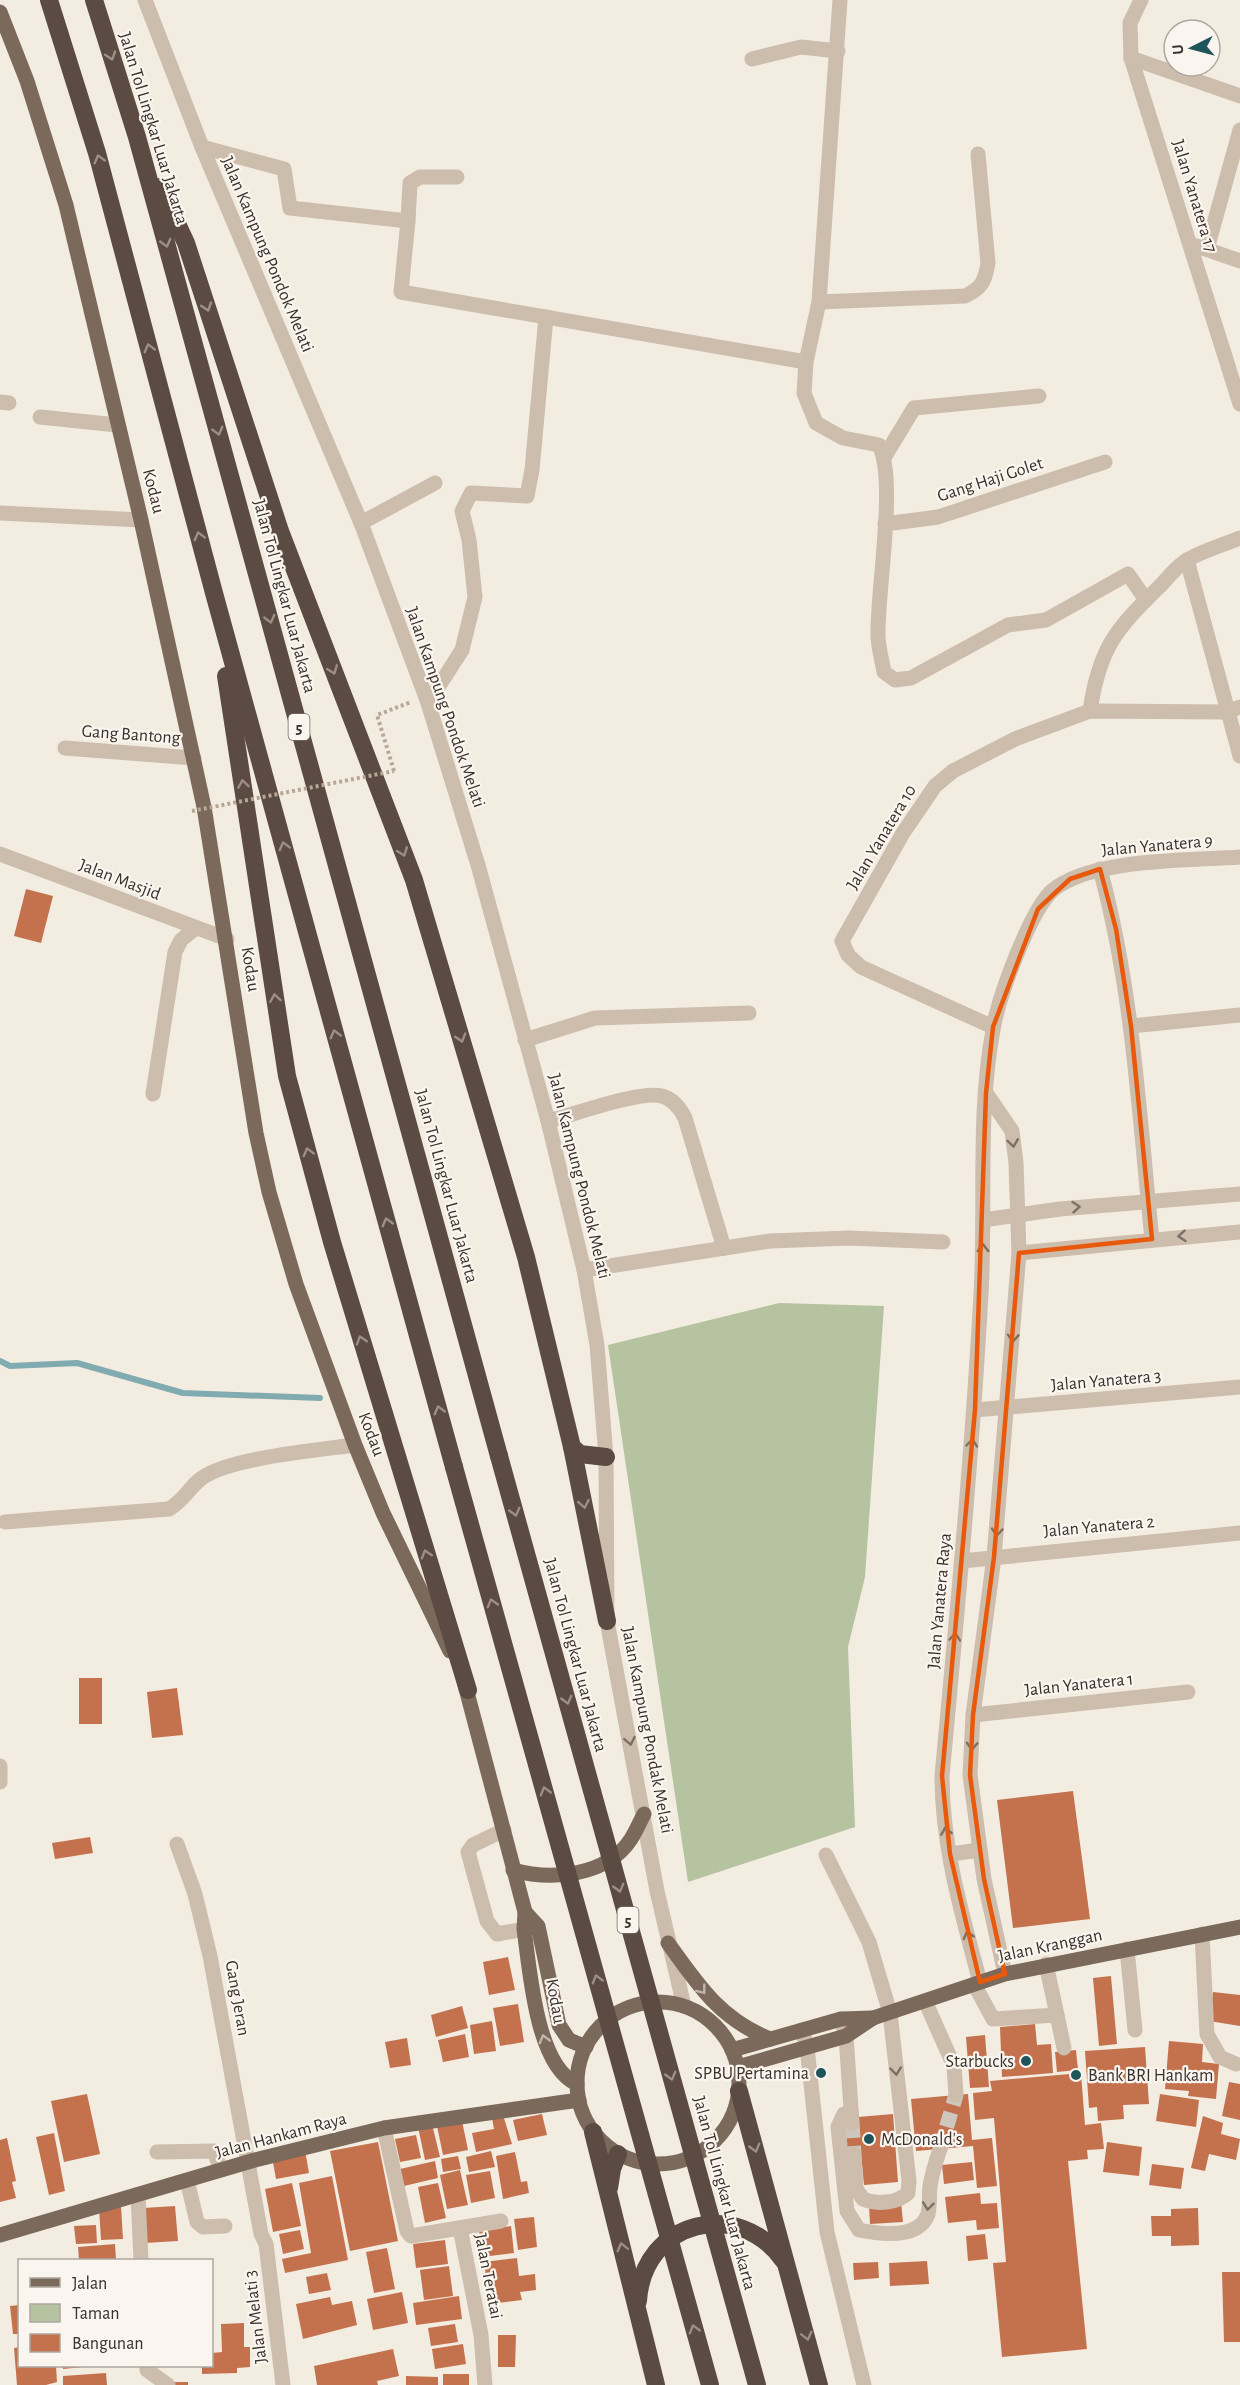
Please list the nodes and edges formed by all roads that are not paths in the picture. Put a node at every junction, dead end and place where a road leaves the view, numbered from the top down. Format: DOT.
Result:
graph roads {
  1 [pos="49,0"];
  2 [pos="94,0"];
  3 [pos="145,0"];
  4 [pos="840,0"];
  5 [pos="1141,0"];
  6 [pos="0,12"];
  7 [pos="838,51"];
  8 [pos="752,58"];
  9 [pos="1131,58"];
  10 [pos="1240,96"];
  11 [pos="1240,130"];
  12 [pos="137,136"];
  13 [pos="202,147"];
  14 [pos="978,154"];
  15 [pos="457,177"];
  16 [pos="408,221"];
  17 [pos="1189,243"];
  18 [pos="1207,249"];
  19 [pos="1240,261"];
  20 [pos="819,302"];
  21 [pos="546,317"];
  22 [pos="806,362"];
  23 [pos="1039,396"];
  24 [pos="1240,404"];
  25 [pos="40,417"];
  26 [pos="117,425"];
  27 [pos="885,456"];
  28 [pos="1106,462"];
  29 [pos="435,483"];
  30 [pos="0,513"];
  31 [pos="141,520"];
  32 [pos="361,523"];
  33 [pos="885,524"];
  34 [pos="1240,538"];
  35 [pos="1187,560"];
  36 [pos="214,593"];
  37 [pos="1146,600"];
  38 [pos="426,699"];
  39 [pos="1234,709"];
  40 [pos="1090,711"];
  41 [pos="65,748"];
  42 [pos="1240,756"];
  43 [pos="194,758"];
  44 [pos="0,854"];
  45 [pos="1240,857"];
  46 [pos="1100,869"];
  47 [pos="196,928"];
  48 [pos="227,939"];
  49 [pos="749,1013"];
  50 [pos="1240,1015"];
  51 [pos="1131,1026"];
  52 [pos="993,1027"];
  53 [pos="525,1040"];
  54 [pos="986,1093"];
  55 [pos="153,1094"];
  56 [pos="548,1121"];
  57 [pos="1240,1194"];
  58 [pos="1148,1201"];
  59 [pos="1018,1215"];
  60 [pos="983,1220"];
  61 [pos="1240,1232"];
  62 [pos="1152,1239"];
  63 [pos="943,1242"];
  64 [pos="724,1248"];
  65 [pos="1019,1253"];
  66 [pos="584,1270"];
  67 [pos="1240,1388"];
  68 [pos="1007,1408"];
  69 [pos="975,1410"];
  70 [pos="355,1444"];
  71 [pos="572,1447"];
  72 [pos="606,1457"];
  73 [pos="5,1522"];
  74 [pos="1240,1533"];
  75 [pos="994,1557"];
  76 [pos="962,1561"];
  77 [pos="607,1621"];
  78 [pos="468,1690"];
  79 [pos="1188,1692"];
  80 [pos="973,1715"];
  81 [pos="0,1766"];
  82 [pos="0,1782"];
  83 [pos="644,1814"];
  84 [pos="504,1830"];
  85 [pos="177,1845"];
  86 [pos="980,1850"];
  87 [pos="950,1854"];
  88 [pos="826,1855"];
  89 [pos="513,1870"];
  90 [pos="1240,1927"];
  91 [pos="532,1934"];
  92 [pos="1202,1934"];
  93 [pos="668,1942"];
  94 [pos="1127,1949"];
  95 [pos="1046,1964"];
  96 [pos="1005,1974"];
  97 [pos="977,1983"];
  98 [pos="925,2001"];
  99 [pos="684,2006"];
  100 [pos="890,2013"];
  101 [pos="1057,2015"];
  102 [pos="873,2018"];
  103 [pos="841,2019"];
  104 [pos="802,2030"];
  105 [pos="1135,2030"];
  106 [pos="846,2036"];
  107 [pos="770,2040"];
  108 [pos="586,2046"];
  109 [pos="807,2047"];
  110 [pos="1064,2048"];
  111 [pos="732,2050"];
  112 [pos="1236,2064"];
  113 [pos="738,2067"];
  114 [pos="739,2091"];
  115 [pos="578,2092"];
  116 [pos="956,2095"];
  117 [pos="384,2128"];
  118 [pos="593,2132"];
  119 [pos="940,2149"];
  120 [pos="157,2152"];
  121 [pos="618,2154"];
  122 [pos="854,2154"];
  123 [pos="252,2161"];
  124 [pos="221,2170"];
  125 [pos="187,2180"];
  126 [pos="138,2195"];
  127 [pos="609,2199"];
  128 [pos="501,2221"];
  129 [pos="225,2226"];
  130 [pos="460,2228"];
  131 [pos="0,2235"];
  132 [pos="141,2259"];
  133 [pos="791,2274"];
  134 [pos="638,2311"];
  135 [pos="147,2367"];
  136 [pos="168,2385"];
  137 [pos="283,2385"];
  138 [pos="485,2385"];
  139 [pos="656,2385"];
  140 [pos="710,2385"];
  141 [pos="757,2385"];
  142 [pos="819,2385"];
  143 [pos="864,2385"];
  36 -- 1 [label="highway, one-way"];
  2 -- 12 [label="highway, Jalan Tol Lingkar Luar Jakarta / 5, one-way"];
  3 -- 13 [label="street, Jalan Kampung Pondok Melati"];
  4 -- 7 [label="street"];
  5 -- 9 [label="street, Jalan Yanatera 17"];
  6 -- 26 [label="main road, Kodau"];
  7 -- 8 [label="street"];
  7 -- 20 [label="street"];
  9 -- 10 [label="street"];
  9 -- 17 [label="street, Jalan Yanatera 17"];
  11 -- 18 [label="street"];
  12 -- 71 [label="highway, one-way"];
  12 -- 141 [label="highway, Jalan Tol Lingkar Luar Jakarta / 5, one-way, bridge"];
  13 -- 16 [label="street"];
  13 -- 32 [label="street, Jalan Kampung Pondok Melati"];
  14 -- 20 [label="street"];
  15 -- 16 [label="street"];
  16 -- 21 [label="street"];
  17 -- 18 [label="street"];
  17 -- 24 [label="street, Jalan Yanatera 17"];
  18 -- 19 [label="street"];
  20 -- 22 [label="street"];
  21 -- 22 [label="street"];
  21 -- 38 [label="street"];
  22 -- 27 [label="street"];
  23 -- 27 [label="street"];
  25 -- 26 [label="street"];
  26 -- 31 [label="main road, Kodau"];
  27 -- 33 [label="street"];
  28 -- 33 [label="street, Gang Haji Golet"];
  29 -- 32 [label="street"];
  30 -- 31 [label="street"];
  31 -- 43 [label="main road, Kodau"];
  32 -- 38 [label="street, Jalan Kampung Pondok Melati"];
  33 -- 37 [label="street"];
  34 -- 35 [label="street"];
  35 -- 37 [label="street"];
  35 -- 39 [label="street"];
  78 -- 36 [label="highway, one-way"];
  140 -- 36 [label="highway, one-way, bridge"];
  37 -- 40 [label="street"];
  38 -- 53 [label="street, Jalan Kampung Pondok Melati"];
  39 -- 40 [label="street, Jalan Yanatera 10"];
  39 -- 42 [label="street"];
  40 -- 52 [label="street, Jalan Yanatera 10"];
  41 -- 43 [label="street, Gang Bantong"];
  43 -- 48 [label="main road, Kodau"];
  44 -- 47 [label="street, Jalan Masjid"];
  45 -- 46 [label="street, Jalan Yanatera 9"];
  46 -- 51 [label="street"];
  46 -- 52 [label="street, Jalan Yanatera 9"];
  47 -- 48 [label="street, Jalan Masjid"];
  47 -- 55 [label="street"];
  48 -- 70 [label="main road, Kodau"];
  49 -- 53 [label="street"];
  50 -- 51 [label="street"];
  51 -- 58 [label="street"];
  52 -- 54 [label="street, Jalan Yanatera Raya"];
  53 -- 56 [label="street, Jalan Kampung Pondok Melati"];
  54 -- 59 [label="street, one-way"];
  54 -- 60 [label="street, Jalan Yanatera Raya"];
  56 -- 64 [label="street"];
  56 -- 66 [label="street, Jalan Kampung Pondok Melati"];
  57 -- 58 [label="street"];
  59 -- 58 [label="street, one-way"];
  58 -- 62 [label="street"];
  59 -- 60 [label="street"];
  59 -- 65 [label="street"];
  69 -- 60 [label="street, Jalan Yanatera Raya, one-way"];
  61 -- 62 [label="street, one-way"];
  62 -- 65 [label="street"];
  63 -- 64 [label="street"];
  64 -- 66 [label="street"];
  65 -- 68 [label="street, one-way"];
  66 -- 72 [label="street, Jalan Kampung Pondok Melati"];
  67 -- 68 [label="street, Jalan Yanatera 3"];
  68 -- 69 [label="street, Jalan Yanatera 3"];
  68 -- 75 [label="street, one-way"];
  76 -- 69 [label="street, Jalan Yanatera Raya, one-way"];
  70 -- 73 [label="street"];
  70 -- 78 [label="main road, Kodau"];
  71 -- 72 [label="highway"];
  71 -- 77 [label="highway, one-way"];
  72 -- 77 [label="street, Jalan Kampung Pondak Melati"];
  74 -- 75 [label="street, Jalan Yanatera 2"];
  75 -- 76 [label="street, Jalan Yanatera 2"];
  75 -- 80 [label="street"];
  87 -- 76 [label="street, Jalan Yanatera Raya, one-way"];
  77 -- 83 [label="street, Jalan Kampung Pondak Melati, one-way"];
  78 -- 84 [label="main road, Kodau"];
  79 -- 80 [label="street, Jalan Yanatera 1"];
  80 -- 86 [label="street, one-way"];
  81 -- 82 [label="street"];
  83 -- 89 [label="main road"];
  83 -- 93 [label="street, Jalan Kampung Pondak Melati"];
  84 -- 89 [label="main road, Kodau"];
  84 -- 91 [label="street"];
  85 -- 123 [label="street, Gang Jeran"];
  86 -- 87 [label="street"];
  86 -- 96 [label="street"];
  97 -- 87 [label="street, Jalan Yanatera Raya, one-way"];
  88 -- 100 [label="street"];
  89 -- 91 [label="main road, Kodau"];
  90 -- 92 [label="main road, Jalan Kranggan"];
  91 -- 108 [label="main road, Kodau"];
  115 -- 91 [label="main road, Kodau, one-way"];
  92 -- 94 [label="main road, Jalan Kranggan"];
  92 -- 112 [label="street"];
  93 -- 99 [label="street, Jalan Kampung Pondak Melati"];
  93 -- 107 [label="main road, one-way"];
  94 -- 95 [label="main road, Jalan Kranggan"];
  94 -- 105 [label="street"];
  95 -- 96 [label="main road, Jalan Kranggan"];
  95 -- 101 [label="street"];
  96 -- 97 [label="main road, Jalan Kranggan"];
  97 -- 98 [label="main road, Jalan Kranggan"];
  97 -- 101 [label="street, Jalan Yanatera Raya"];
  98 -- 100 [label="main road, Jalan Kranggan"];
  98 -- 116 [label="street"];
  99 -- 108 [label="main road"];
  99 -- 111 [label="main road"];
  100 -- 102 [label="main road, Jalan Kranggan"];
  100 -- 122 [label="street, one-way"];
  101 -- 110 [label="street"];
  102 -- 103 [label="main road, Jalan Kranggan"];
  102 -- 106 [label="main road, Jalan Kranggan"];
  103 -- 104 [label="main road, Jalan Kranggan"];
  103 -- 106 [label="street"];
  104 -- 107 [label="main road, Jalan Kranggan"];
  104 -- 109 [label="street"];
  106 -- 109 [label="main road, Jalan Kranggan"];
  119 -- 106 [label="street, one-way"];
  107 -- 111 [label="main road, Jalan Kranggan"];
  108 -- 115 [label="main road"];
  109 -- 113 [label="main road, Jalan Kranggan"];
  109 -- 143 [label="street"];
  111 -- 113 [label="main road"];
  113 -- 114 [label="main road"];
  114 -- 121 [label="main road"];
  114 -- 133 [label="highway, one-way"];
  115 -- 117 [label="main road, Jalan Hankam Raya"];
  115 -- 118 [label="main road"];
  117 -- 123 [label="main road, Jalan Hankam Raya"];
  117 -- 130 [label="street, Jalan Teratai"];
  118 -- 121 [label="main road"];
  118 -- 127 [label="highway"];
  120 -- 124 [label="street"];
  121 -- 127 [label="highway"];
  123 -- 124 [label="main road, Jalan Hankam Raya"];
  123 -- 137 [label="street, Jalan Melati 3"];
  124 -- 125 [label="main road, Jalan Hankam Raya"];
  125 -- 126 [label="main road, Jalan Hankam Raya"];
  125 -- 129 [label="street"];
  126 -- 131 [label="main road, Jalan Hankam Raya"];
  126 -- 132 [label="street"];
  134 -- 127 [label="highway, one-way"];
  128 -- 130 [label="street"];
  130 -- 138 [label="street, Jalan Teratai"];
  133 -- 134 [label="highway"];
  133 -- 142 [label="highway, one-way"];
  134 -- 139 [label="highway"];
  135 -- 136 [label="street"];
}
